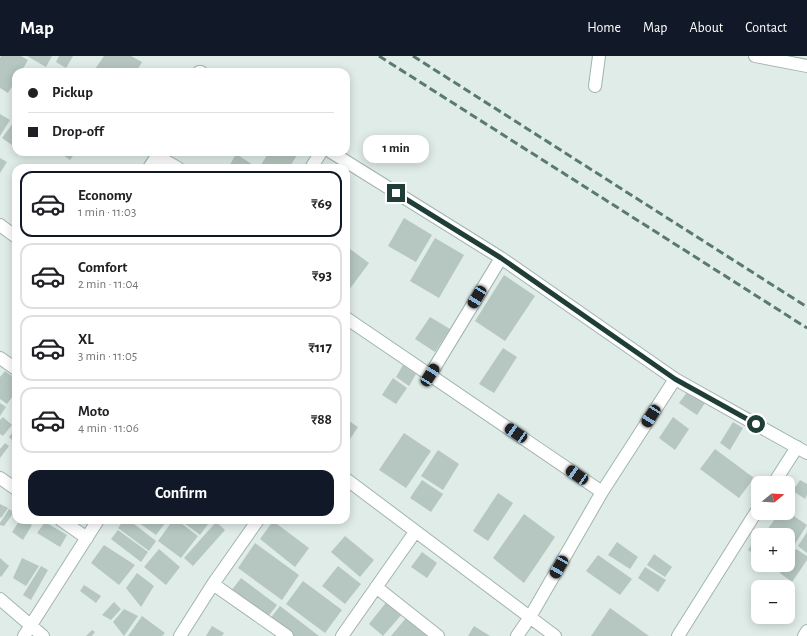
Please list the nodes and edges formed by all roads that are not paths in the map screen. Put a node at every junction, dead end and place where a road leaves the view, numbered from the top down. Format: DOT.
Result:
graph roads {
  1 [pos="599,56"];
  2 [pos="755,56"];
  3 [pos="807,66"];
  4 [pos="595,86"];
  5 [pos="161,156"];
  6 [pos="337,156"];
  7 [pos="172,164"];
  8 [pos="0,225"];
  9 [pos="12,234"];
  10 [pos="501,258"];
  11 [pos="350,321"];
  12 [pos="0,358"];
  13 [pos="12,366"];
  14 [pos="430,375"];
  15 [pos="675,379"];
  16 [pos="802,450"];
  17 [pos="780,476"];
  18 [pos="0,478"];
  19 [pos="350,482"];
  20 [pos="12,486"];
  21 [pos="602,492"];
  22 [pos="751,520"];
  23 [pos="67,524"];
  24 [pos="96,524"];
  25 [pos="255,524"];
  26 [pos="415,532"];
  27 [pos="87,538"];
  28 [pos="213,584"];
  29 [pos="376,587"];
  30 [pos="0,599"];
  31 [pos="530,617"];
  32 [pos="27,631"];
  33 [pos="807,631"];
  34 [pos="43,636"];
  35 [pos="180,636"];
  36 [pos="287,636"];
  37 [pos="342,636"];
  38 [pos="438,636"];
  39 [pos="517,636"];
  40 [pos="555,636"];
  41 [pos="678,636"];
  42 [pos="804,636"];
  1 -- 4 [label="street"];
  2 -- 3 [label="street"];
  5 -- 7 [label="street"];
  6 -- 10 [label="street"];
  8 -- 9 [label="street"];
  10 -- 14 [label="street"];
  10 -- 15 [label="street"];
  11 -- 14 [label="street"];
  12 -- 13 [label="street"];
  14 -- 21 [label="street"];
  15 -- 16 [label="street"];
  15 -- 21 [label="street"];
  16 -- 17 [label="street"];
  18 -- 20 [label="street"];
  19 -- 26 [label="street"];
  21 -- 31 [label="street"];
  22 -- 41 [label="street"];
  23 -- 27 [label="street"];
  24 -- 27 [label="street"];
  25 -- 28 [label="street"];
  26 -- 29 [label="street"];
  26 -- 31 [label="street"];
  27 -- 32 [label="street"];
  28 -- 35 [label="street"];
  28 -- 36 [label="street"];
  29 -- 37 [label="street"];
  29 -- 38 [label="street"];
  30 -- 32 [label="street"];
  31 -- 39 [label="street"];
  31 -- 40 [label="street"];
  32 -- 34 [label="street"];
  33 -- 42 [label="street"];
}
